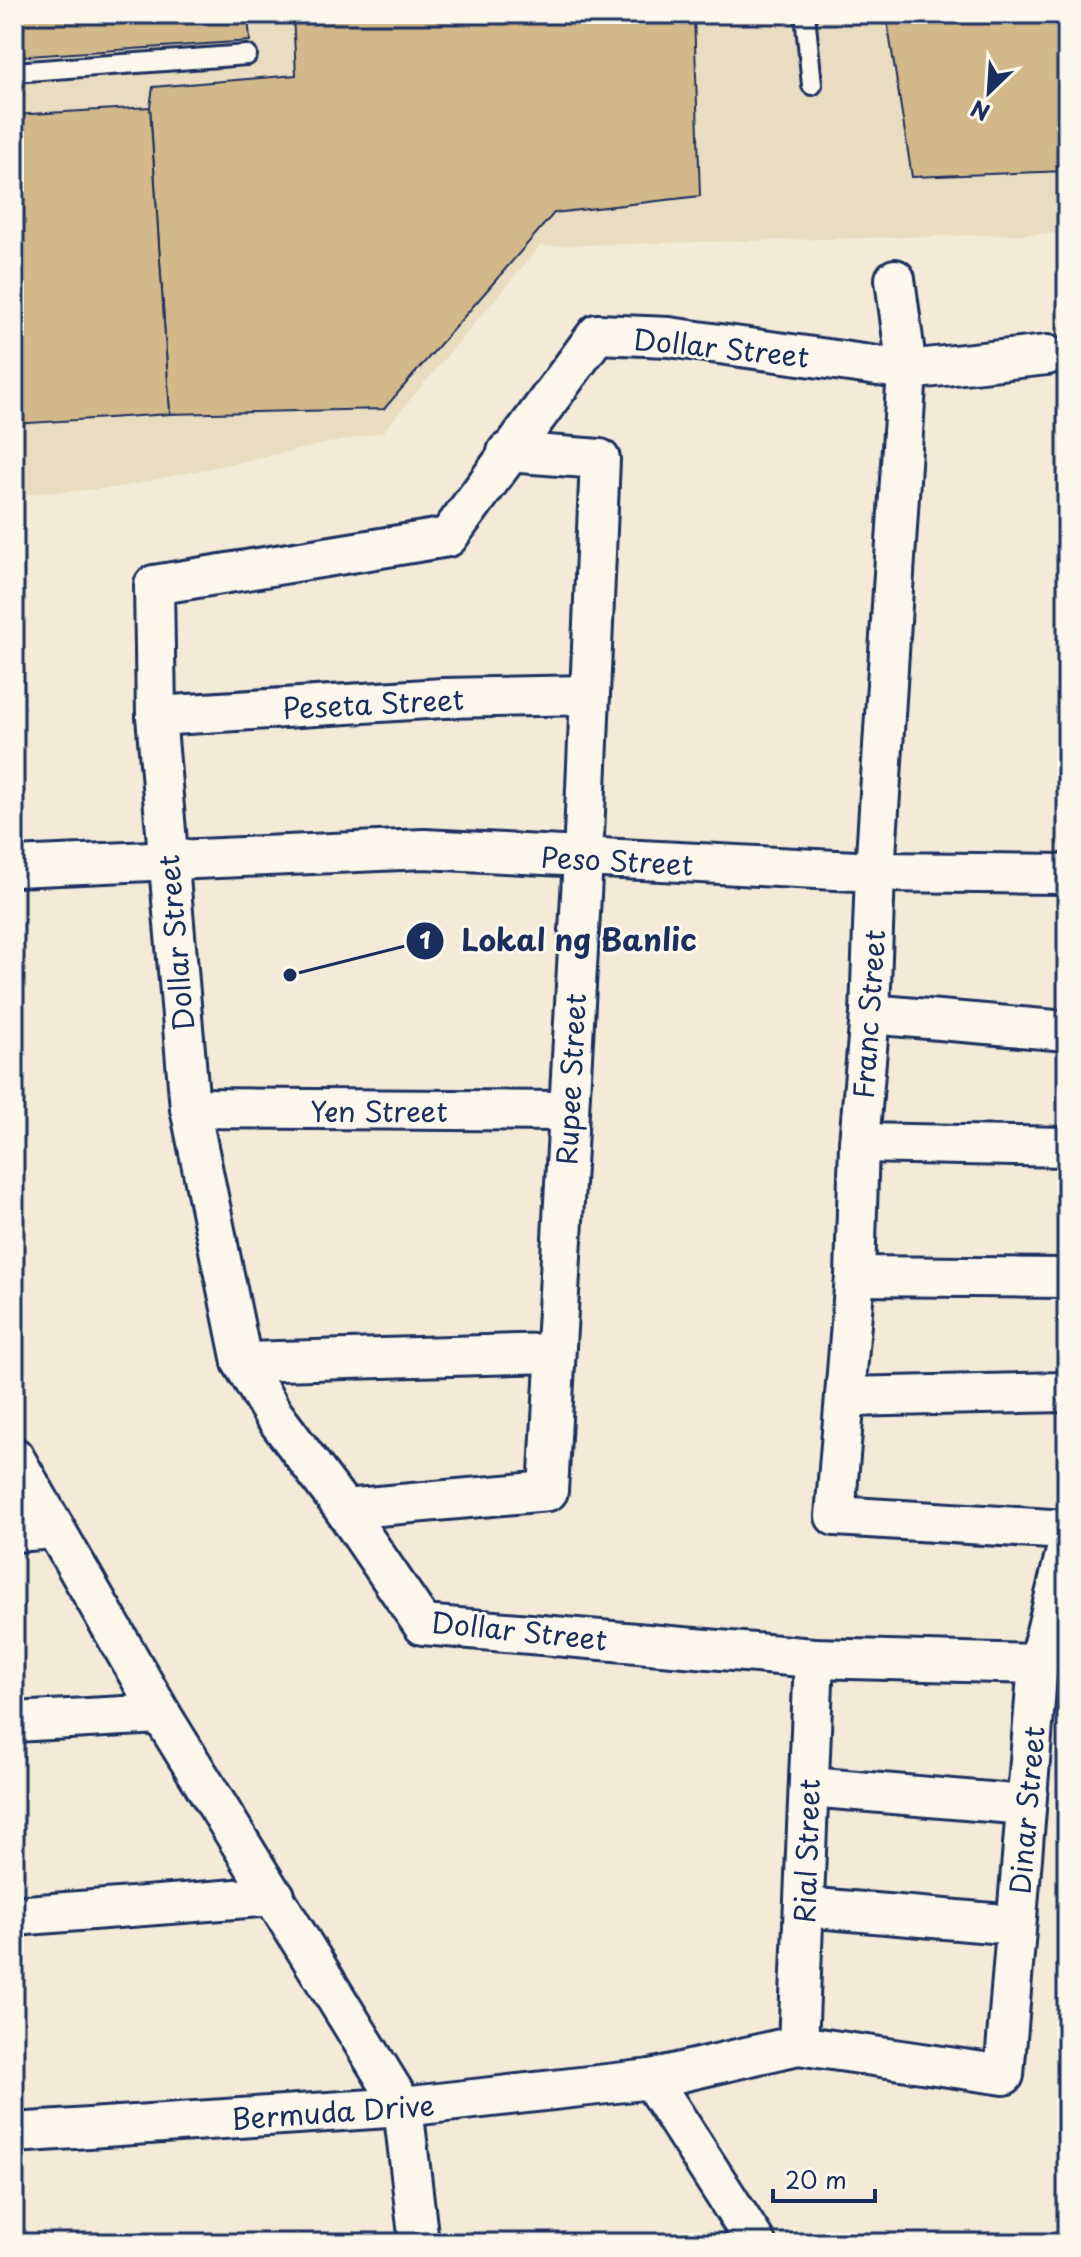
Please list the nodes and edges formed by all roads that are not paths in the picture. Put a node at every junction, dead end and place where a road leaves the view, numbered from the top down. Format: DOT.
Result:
graph roads {
  1 [pos="805,14"];
  2 [pos="247,55"];
  3 [pos="14,72"];
  4 [pos="812,85"];
  5 [pos="895,279"];
  6 [pos="1047,355"];
  7 [pos="907,370"];
  8 [pos="507,452"];
  9 [pos="590,695"];
  10 [pos="156,716"];
  11 [pos="167,858"];
  12 [pos="583,859"];
  13 [pos="14,867"];
  14 [pos="875,872"];
  15 [pos="1067,874"];
  16 [pos="870,1014"];
  17 [pos="1067,1031"];
  18 [pos="190,1108"];
  19 [pos="568,1111"];
  20 [pos="859,1143"];
  21 [pos="1067,1147"];
  22 [pos="855,1276"];
  23 [pos="1067,1278"];
  24 [pos="554,1353"];
  25 [pos="242,1362"];
  26 [pos="1067,1392"];
  27 [pos="845,1397"];
  28 [pos="14,1457"];
  29 [pos="344,1509"];
  30 [pos="55,1529"];
  31 [pos="1067,1530"];
  32 [pos="14,1532"];
  33 [pos="1067,1547"];
  34 [pos="814,1658"];
  35 [pos="1038,1664"];
  36 [pos="161,1714"];
  37 [pos="14,1722"];
  38 [pos="809,1787"];
  39 [pos="1026,1805"];
  40 [pos="275,1896"];
  41 [pos="804,1907"];
  42 [pos="14,1916"];
  43 [pos="1016,1925"];
  44 [pos="798,2045"];
  45 [pos="651,2079"];
  46 [pos="403,2107"];
  47 [pos="14,2133"];
  48 [pos="419,2243"];
  49 [pos="756,2243"];
  1 -- 4 [label="lane"];
  2 -- 3 [label="lane"];
  5 -- 7 [label="street, Franc Street"];
  6 -- 7 [label="street, Dollar Street"];
  7 -- 8 [label="street, Dollar Street"];
  7 -- 14 [label="street, Franc Street"];
  8 -- 9 [label="street, Rupee Street"];
  8 -- 10 [label="street, Dollar Street"];
  9 -- 10 [label="street, Peseta Street"];
  9 -- 12 [label="street, Rupee Street"];
  10 -- 11 [label="street, Dollar Street"];
  11 -- 12 [label="street, Peso Street"];
  11 -- 13 [label="street, Peso Street"];
  11 -- 18 [label="street, Dollar Street"];
  12 -- 14 [label="street, Peso Street"];
  12 -- 19 [label="street, Rupee Street"];
  14 -- 15 [label="street, Peso Street"];
  14 -- 16 [label="street, Franc Street"];
  16 -- 17 [label="street"];
  16 -- 20 [label="street, Franc Street"];
  18 -- 19 [label="street, Yen Street"];
  18 -- 25 [label="street, Dollar Street"];
  19 -- 24 [label="street, Rupee Street"];
  20 -- 21 [label="street"];
  20 -- 22 [label="street, Franc Street"];
  22 -- 23 [label="street"];
  22 -- 27 [label="street, Franc Street"];
  24 -- 25 [label="street"];
  24 -- 29 [label="street, Rupee Street"];
  25 -- 29 [label="street, Dollar Street"];
  26 -- 27 [label="street"];
  27 -- 31 [label="street, Franc Street"];
  28 -- 30 [label="street"];
  29 -- 34 [label="street, Dollar Street"];
  30 -- 32 [label="street"];
  30 -- 36 [label="street"];
  33 -- 35 [label="street, Dinar Street"];
  34 -- 35 [label="street, Dollar Street"];
  34 -- 38 [label="street, Rial Street"];
  35 -- 39 [label="street, Dinar Street"];
  36 -- 37 [label="street"];
  36 -- 40 [label="street"];
  38 -- 39 [label="street"];
  38 -- 41 [label="street, Rial Street"];
  39 -- 43 [label="street, Dinar Street"];
  40 -- 42 [label="street"];
  40 -- 46 [label="street"];
  41 -- 43 [label="street"];
  41 -- 44 [label="street, Rial Street"];
  43 -- 44 [label="street, Dinar Street"];
  44 -- 45 [label="street, Bermuda Drive"];
  45 -- 46 [label="street, Bermuda Drive"];
  45 -- 49 [label="street"];
  46 -- 47 [label="street, Bermuda Drive"];
  46 -- 48 [label="street"];
}
